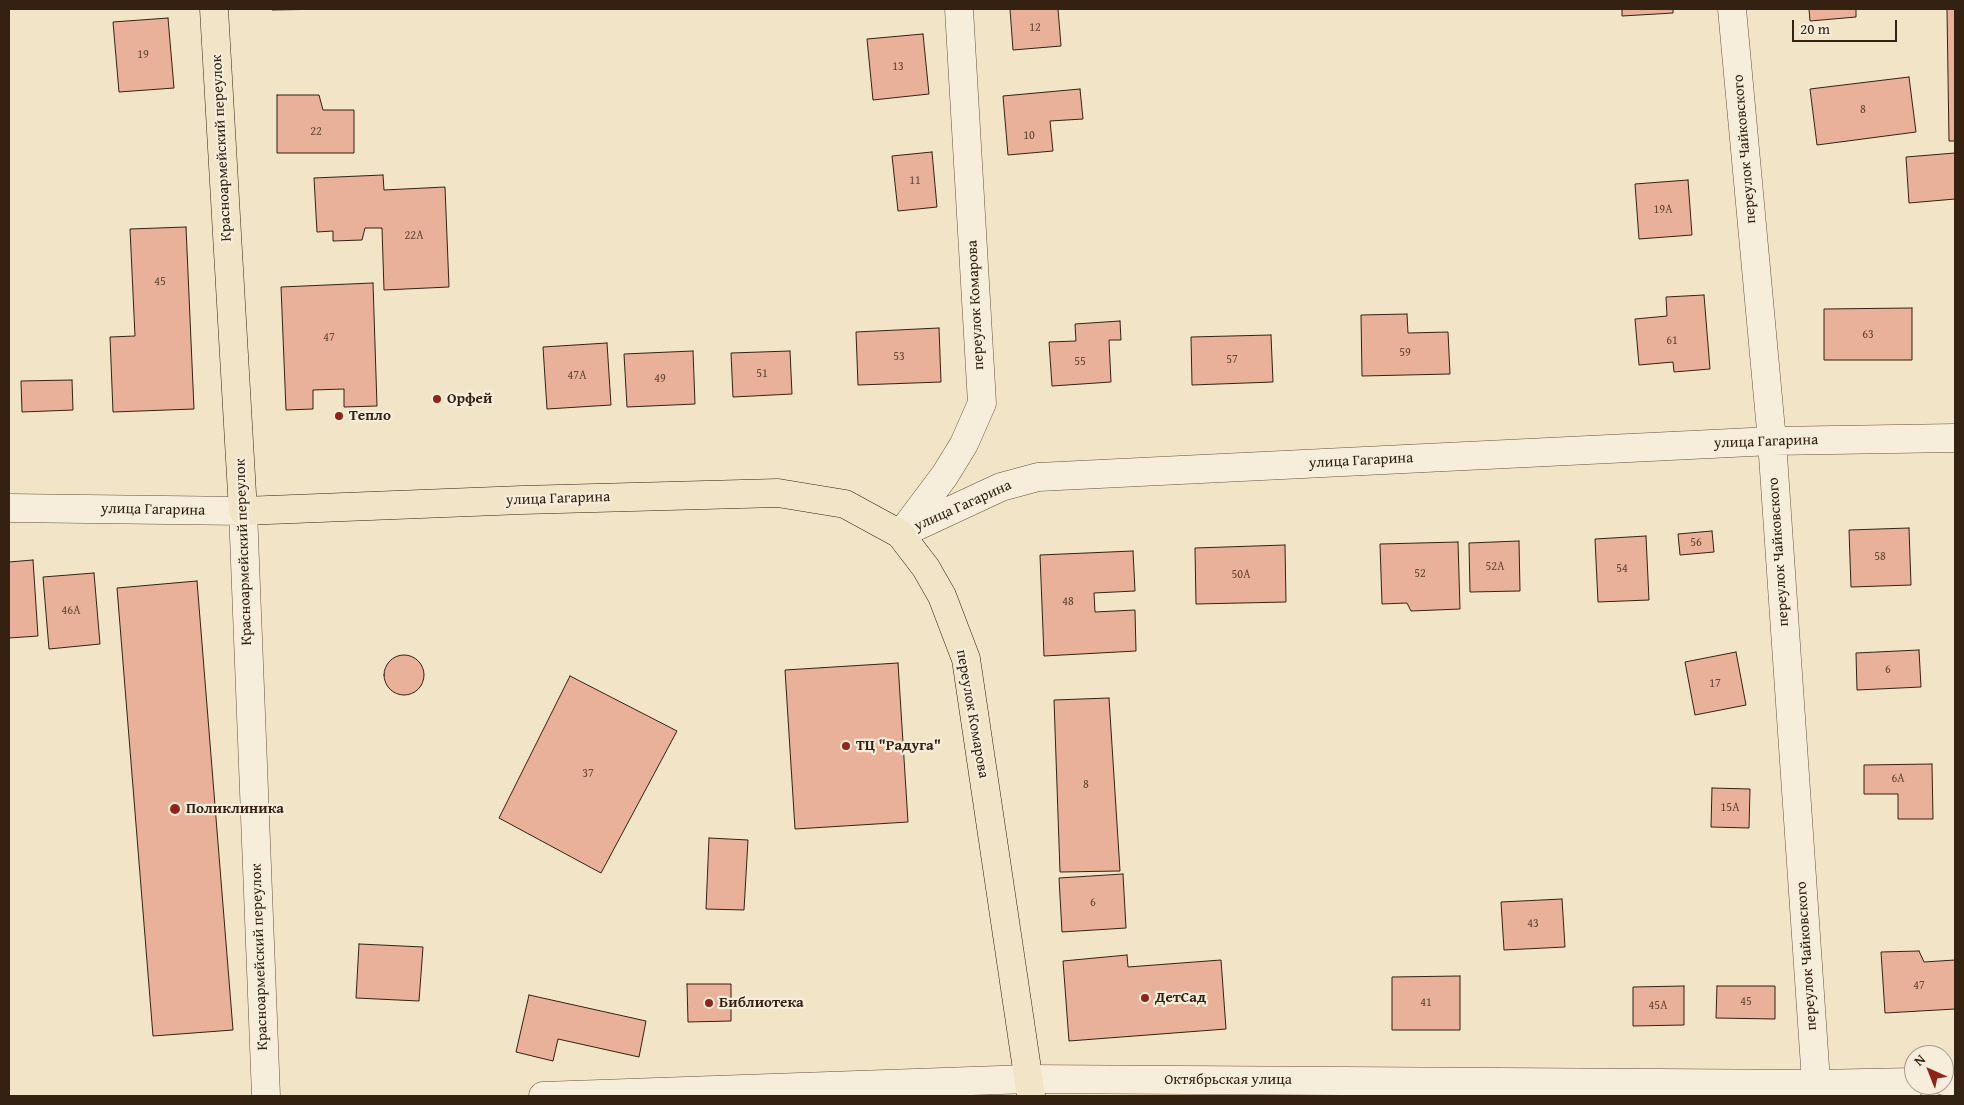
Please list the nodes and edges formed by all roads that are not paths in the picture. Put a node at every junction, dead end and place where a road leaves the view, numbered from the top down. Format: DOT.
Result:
graph roads {
  1 [pos="214,9"];
  2 [pos="959,9"];
  3 [pos="1732,9"];
  4 [pos="1955,438"];
  5 [pos="1772,441"];
  6 [pos="9,508"];
  7 [pos="243,511"];
  8 [pos="900,534"];
  9 [pos="1904,1083"];
  10 [pos="1030,1088"];
  11 [pos="1816,1090"];
  12 [pos="266,1096"];
  13 [pos="543,1096"];
  1 -- 7 [label="main road, Красноармейский переулок"];
  2 -- 8 [label="street, переулок Комарова"];
  3 -- 5 [label="street, переулок Чайковского"];
  4 -- 5 [label="street, улица Гагарина"];
  5 -- 8 [label="street, улица Гагарина"];
  5 -- 11 [label="street, переулок Чайковского"];
  6 -- 7 [label="street, улица Гагарина"];
  7 -- 8 [label="main road, улица Гагарина"];
  7 -- 12 [label="street, Красноармейский переулок"];
  8 -- 10 [label="main road, переулок Комарова"];
  9 -- 11 [label="street, Октябрьская улица"];
  10 -- 11 [label="street, Октябрьская улица"];
  10 -- 13 [label="street, Октябрьская улица"];
}
